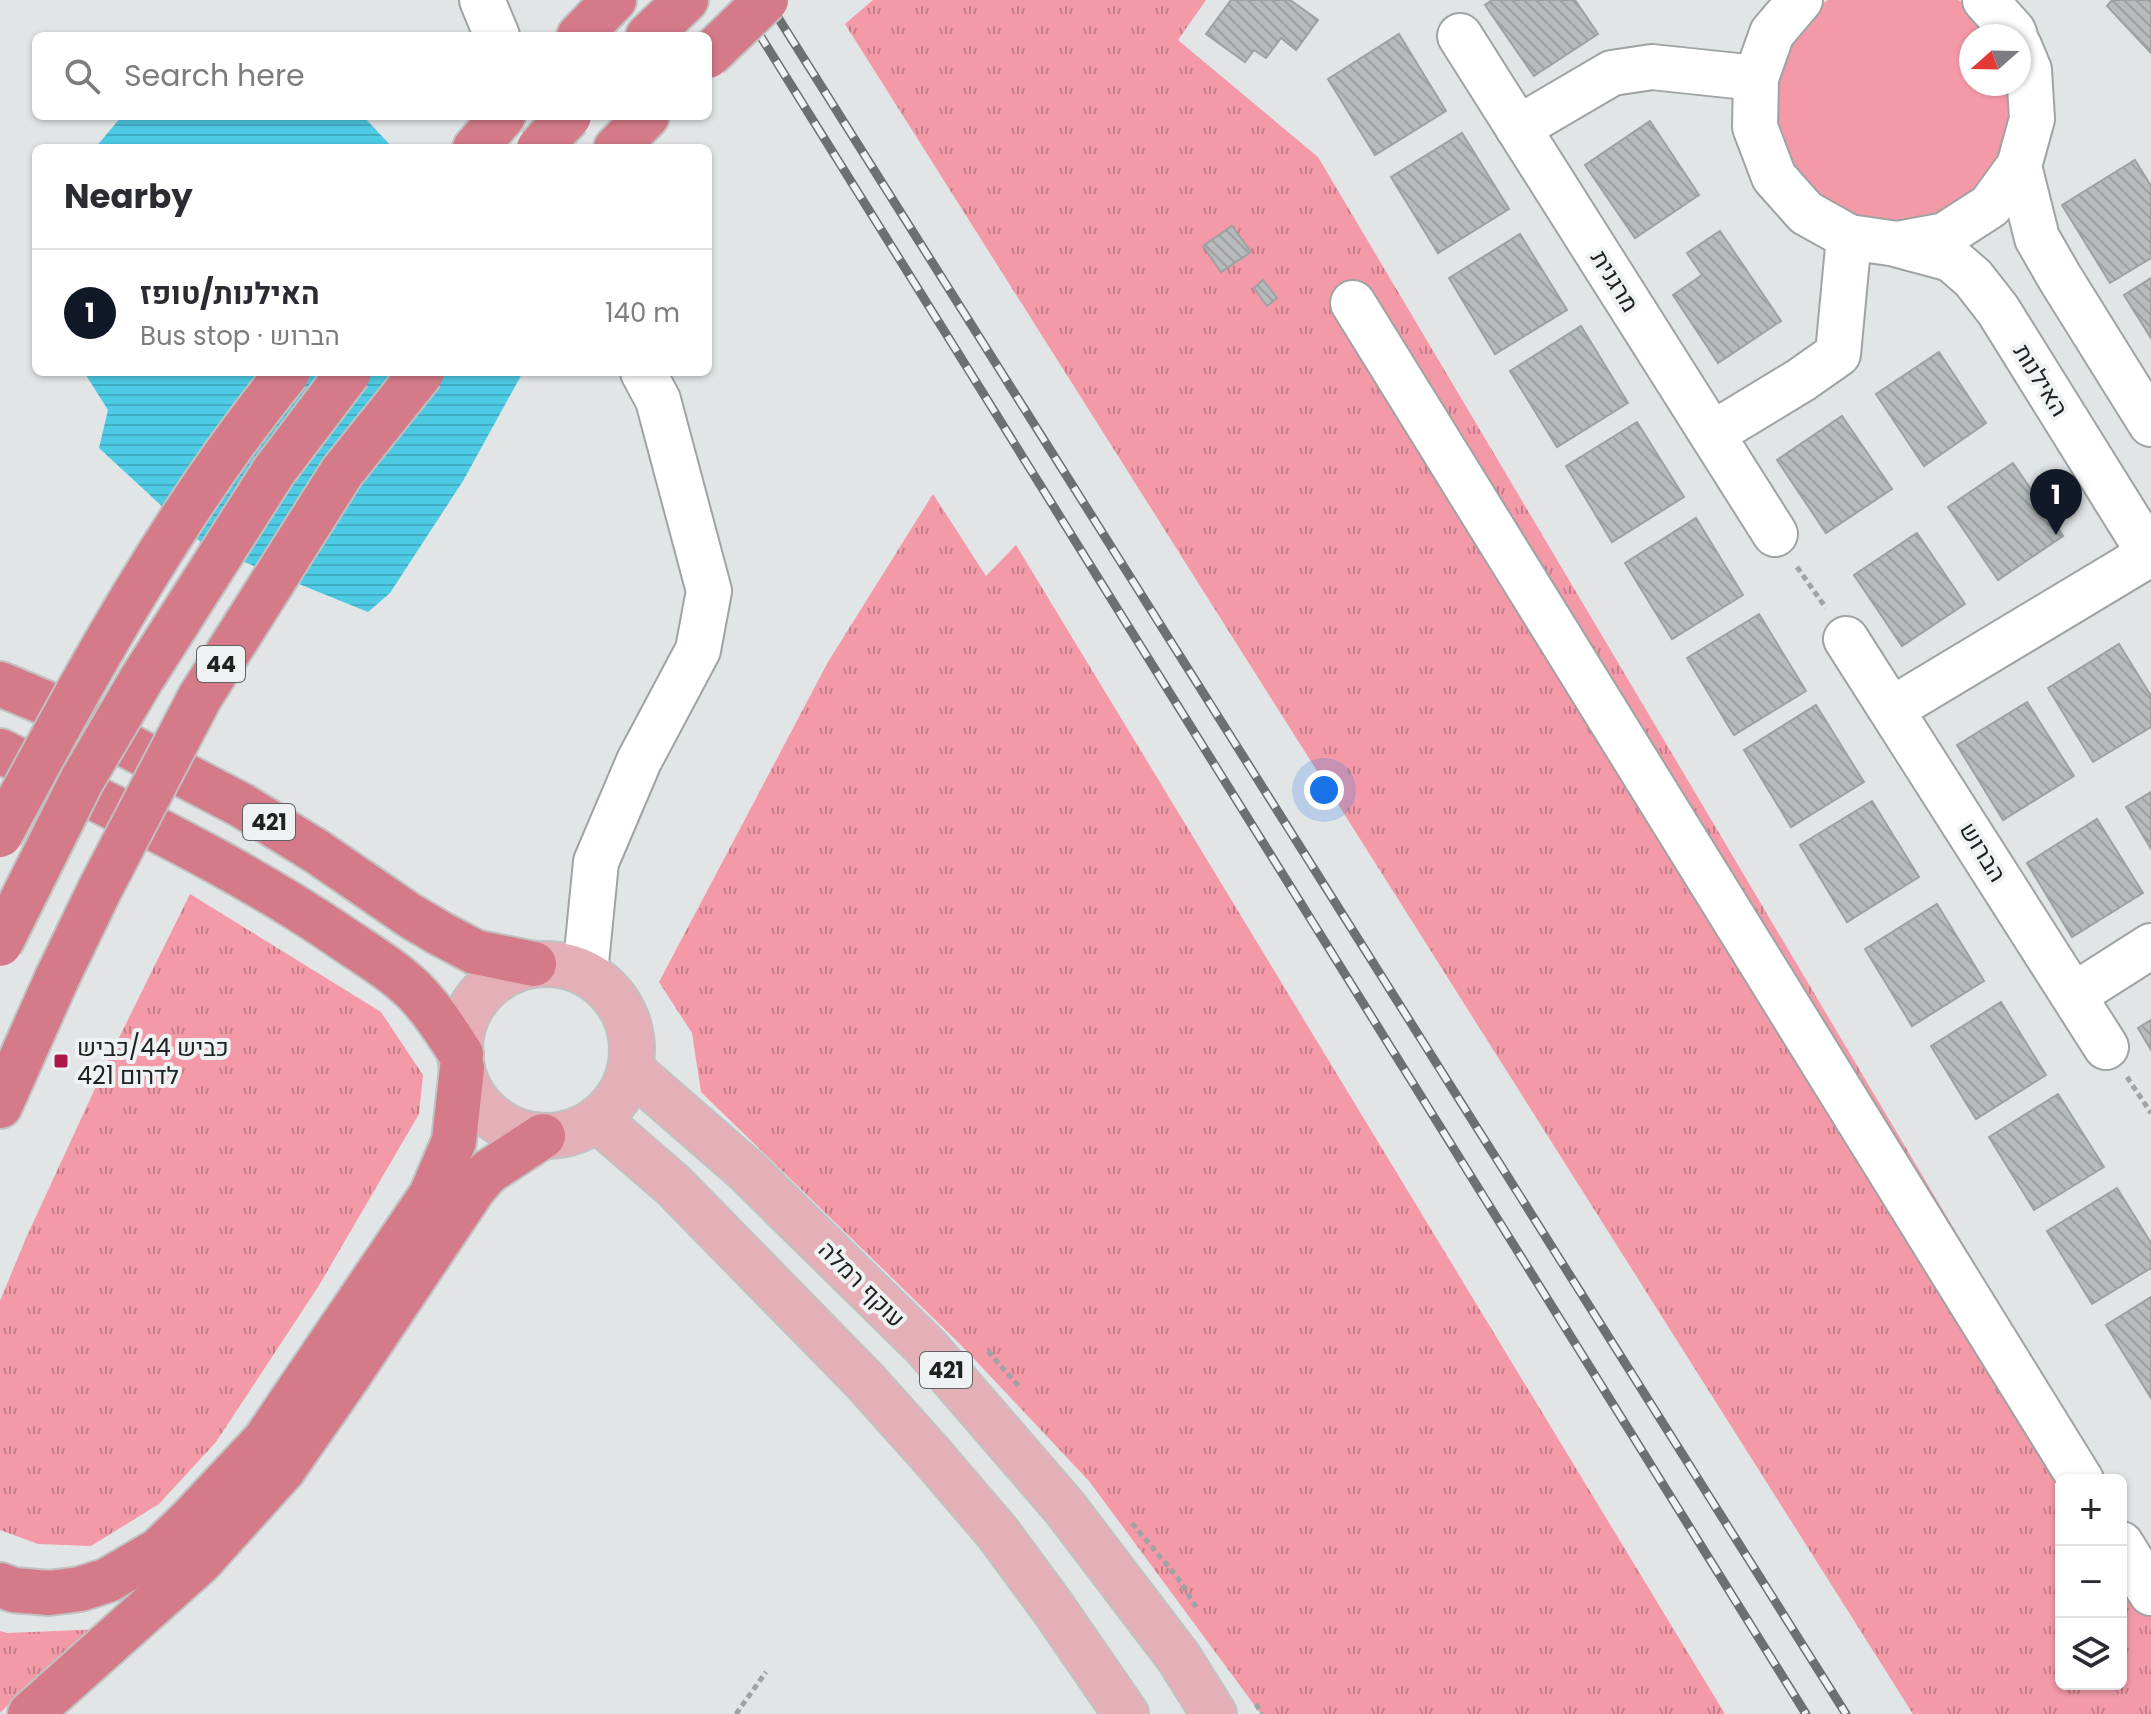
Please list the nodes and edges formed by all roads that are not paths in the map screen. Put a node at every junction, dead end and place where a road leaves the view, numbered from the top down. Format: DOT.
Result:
graph roads {
  1 [pos="482,0"];
  2 [pos="614,0"];
  3 [pos="686,0"];
  4 [pos="766,0"];
  5 [pos="1985,0"];
  6 [pos="1792,4"];
  7 [pos="2007,24"];
  8 [pos="495,32"];
  9 [pos="583,32"];
  10 [pos="652,32"];
  11 [pos="1460,36"];
  12 [pos="712,52"];
  13 [pos="1756,78"];
  14 [pos="2031,96"];
  15 [pos="500,120"];
  16 [pos="532,120"];
  17 [pos="566,120"];
  18 [pos="643,120"];
  19 [pos="1518,128"];
  20 [pos="478,144"];
  21 [pos="540,144"];
  22 [pos="545,144"];
  23 [pos="620,144"];
  24 [pos="2019,166"];
  25 [pos="1849,237"];
  26 [pos="1897,244"];
  27 [pos="1353,303"];
  28 [pos="285,376"];
  29 [pos="346,376"];
  30 [pos="419,376"];
  31 [pos="645,376"];
  32 [pos="2151,424"];
  33 [pos="1712,434"];
  34 [pos="1775,534"];
  35 [pos="2150,555"];
  36 [pos="1846,639"];
  37 [pos="0,684"];
  38 [pos="1892,709"];
  39 [pos="0,751"];
  40 [pos="0,835"];
  41 [pos="0,944"];
  42 [pos="2151,946"];
  43 [pos="534,964"];
  44 [pos="585,973"];
  45 [pos="2074,995"];
  46 [pos="2106,1047"];
  47 [pos="461,1061"];
  48 [pos="630,1069"];
  49 [pos="0,1106"];
  50 [pos="598,1120"];
  51 [pos="543,1136"];
  52 [pos="2077,1474"];
  53 [pos="2122,1546"];
  54 [pos="0,1585"];
  55 [pos="2151,1593"];
  56 [pos="30,1714"];
  57 [pos="1126,1714"];
  58 [pos="1214,1714"];
  1 -- 8 [label="street"];
  2 -- 9 [label="highway"];
  3 -- 10 [label="highway"];
  4 -- 12 [label="highway, bridge"];
  5 -- 7 [label="street"];
  6 -- 13 [label="street"];
  11 -- 19 [label="street, מרגנית"];
  13 -- 19 [label="street"];
  13 -- 25 [label="street"];
  14 -- 24 [label="street"];
  15 -- 20 [label="highway"];
  16 -- 21 [label="street"];
  17 -- 22 [label="highway, bridge"];
  18 -- 23 [label="highway"];
  19 -- 33 [label="street, מרגנית"];
  24 -- 26 [label="street"];
  24 -- 32 [label="street"];
  25 -- 26 [label="street"];
  25 -- 33 [label="street"];
  26 -- 35 [label="street, האילנות"];
  27 -- 52 [label="street"];
  28 -- 40 [label="highway, bridge"];
  29 -- 41 [label="highway, 44, bridge"];
  30 -- 49 [label="highway, 44, bridge"];
  31 -- 44 [label="street"];
  33 -- 34 [label="street, מרגנית"];
  35 -- 38 [label="street"];
  36 -- 38 [label="street, הברוש"];
  37 -- 43 [label="highway, 421"];
  38 -- 45 [label="street, הברוש"];
  39 -- 47 [label="highway, 421"];
  42 -- 45 [label="street"];
  43 -- 44 [label="main road, 421"];
  43 -- 47 [label="main road, 421"];
  44 -- 48 [label="main road, 421"];
  45 -- 46 [label="street, הברוש"];
  47 -- 51 [label="main road, 421"];
  47 -- 54 [label="highway"];
  48 -- 50 [label="main road, 421"];
  48 -- 58 [label="main road, עוקף רמלה / 421"];
  50 -- 51 [label="main road, 421"];
  50 -- 57 [label="main road"];
  51 -- 56 [label="highway"];
  53 -- 55 [label="street"];
}
